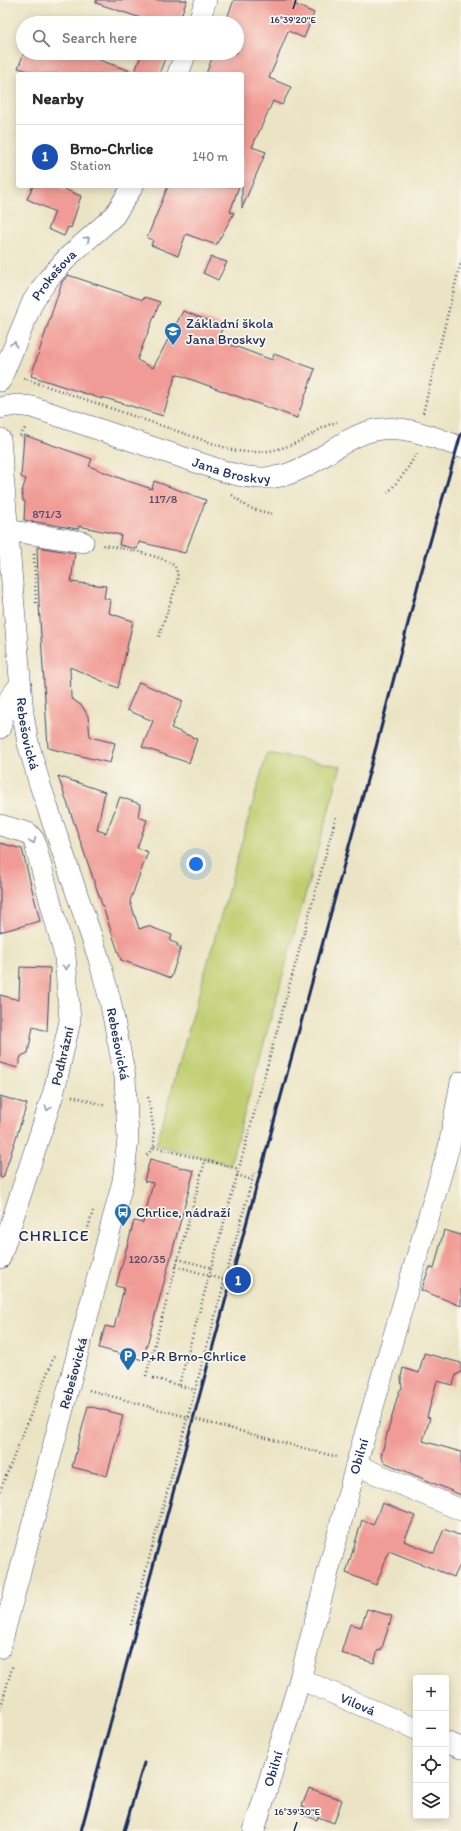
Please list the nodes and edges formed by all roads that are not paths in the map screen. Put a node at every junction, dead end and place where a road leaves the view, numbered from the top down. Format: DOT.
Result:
graph roads {
  1 [pos="206,0"];
  2 [pos="200,16"];
  3 [pos="183,60"];
  4 [pos="179,72"];
  5 [pos="132,188"];
  6 [pos="2,376"];
  7 [pos="0,408"];
  8 [pos="0,439"];
  9 [pos="459,446"];
  10 [pos="4,529"];
  11 [pos="83,542"];
  12 [pos="21,685"];
  13 [pos="0,728"];
  14 [pos="0,825"];
  15 [pos="461,1082"];
  16 [pos="455,1150"];
  17 [pos="0,1257"];
  18 [pos="356,1465"];
  19 [pos="461,1510"];
  20 [pos="0,1648"];
  21 [pos="300,1679"];
  22 [pos="413,1728"];
  23 [pos="449,1743"];
  24 [pos="461,1748"];
  25 [pos="254,1831"];
  1 -- 2 [label="street"];
  3 -- 4 [label="street"];
  6 -- 5 [label="street, Prokešova, one-way"];
  7 -- 9 [label="street, Jana Broskvy"];
  8 -- 10 [label="street, Rebešovická"];
  10 -- 11 [label="street"];
  10 -- 12 [label="street, Rebešovická"];
  12 -- 13 [label="street"];
  12 -- 20 [label="street, Rebešovická"];
  14 -- 17 [label="street, Podhrázní, one-way"];
  15 -- 16 [label="street, Obilní"];
  16 -- 18 [label="street, Obilní"];
  18 -- 19 [label="street"];
  18 -- 21 [label="street, Obilní"];
  21 -- 22 [label="street, Vilová"];
  21 -- 25 [label="street, Obilní"];
  23 -- 24 [label="street"];
}
